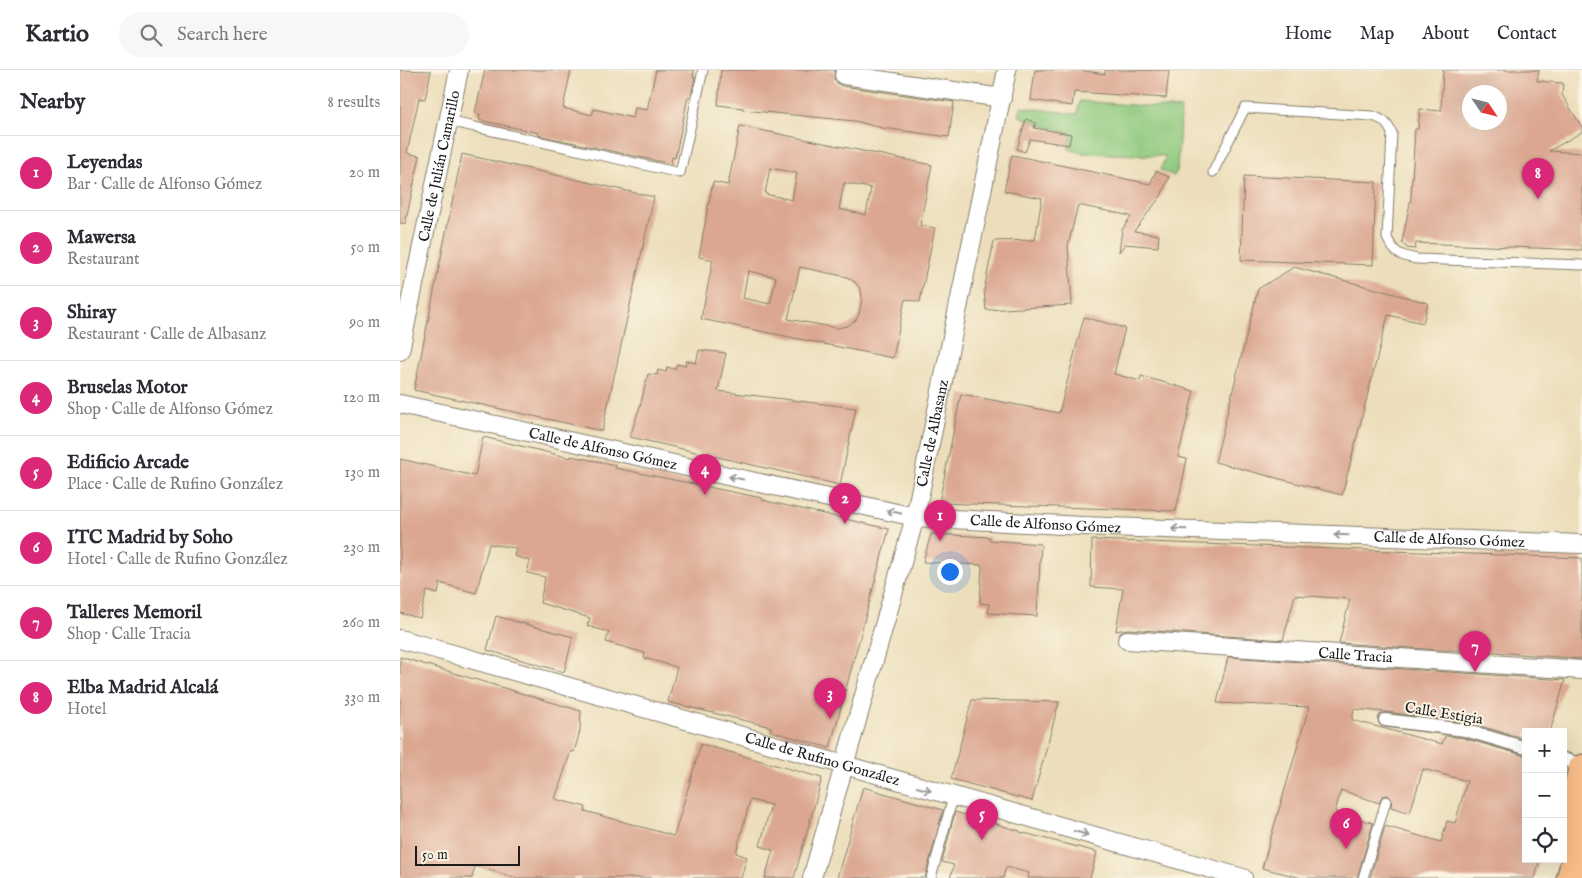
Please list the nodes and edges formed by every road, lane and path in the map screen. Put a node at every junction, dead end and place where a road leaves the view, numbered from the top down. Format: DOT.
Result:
graph roads {
  1 [pos="459,70"];
  2 [pos="704,70"];
  3 [pos="1007,70"];
  4 [pos="844,76"];
  5 [pos="1002,98"];
  6 [pos="448,122"];
  7 [pos="1213,172"];
  8 [pos="1582,265"];
  9 [pos="400,351"];
  10 [pos="400,404"];
  11 [pos="915,517"];
  12 [pos="1582,544"];
  13 [pos="400,639"];
  14 [pos="1127,640"];
  15 [pos="1582,670"];
  16 [pos="1385,720"];
  17 [pos="1522,747"];
  18 [pos="1567,760"];
  19 [pos="844,765"];
  20 [pos="1582,766"];
  21 [pos="953,797"];
  22 [pos="1386,801"];
  23 [pos="1567,825"];
  24 [pos="1582,833"];
  25 [pos="1557,863"];
  26 [pos="812,878"];
  27 [pos="931,878"];
  28 [pos="1243,878"];
  29 [pos="1364,878"];
  30 [pos="1554,878"];
  31 [pos="1570,878"];
  1 -- 6 [label="street, Calle de Julián Camarillo"];
  2 -- 6 [label="lane"];
  3 -- 5 [label="street, Calle de Albasanz"];
  4 -- 5 [label="street"];
  5 -- 11 [label="street, Calle de Albasanz"];
  6 -- 9 [label="street, Calle de Julián Camarillo"];
  7 -- 8 [label="lane"];
  11 -- 10 [label="street, Calle de Alfonso Gómez, one-way"];
  12 -- 11 [label="street, Calle de Alfonso Gómez, one-way"];
  11 -- 19 [label="street, Calle de Albasanz"];
  13 -- 19 [label="street, Calle de Rufino González"];
  14 -- 15 [label="street, Calle Tracia"];
  16 -- 17 [label="street, Calle Estigia"];
  18 -- 20 [label="street"];
  19 -- 21 [label="street, Calle de Rufino González, one-way"];
  19 -- 26 [label="street, Calle de Albasanz"];
  20 -- 23 [label="main road"];
  21 -- 27 [label="lane"];
  21 -- 28 [label="street, Calle de Rufino González, one-way"];
  22 -- 29 [label="lane"];
  24 -- 31 [label="main road"];
  25 -- 30 [label="main road"];
}
